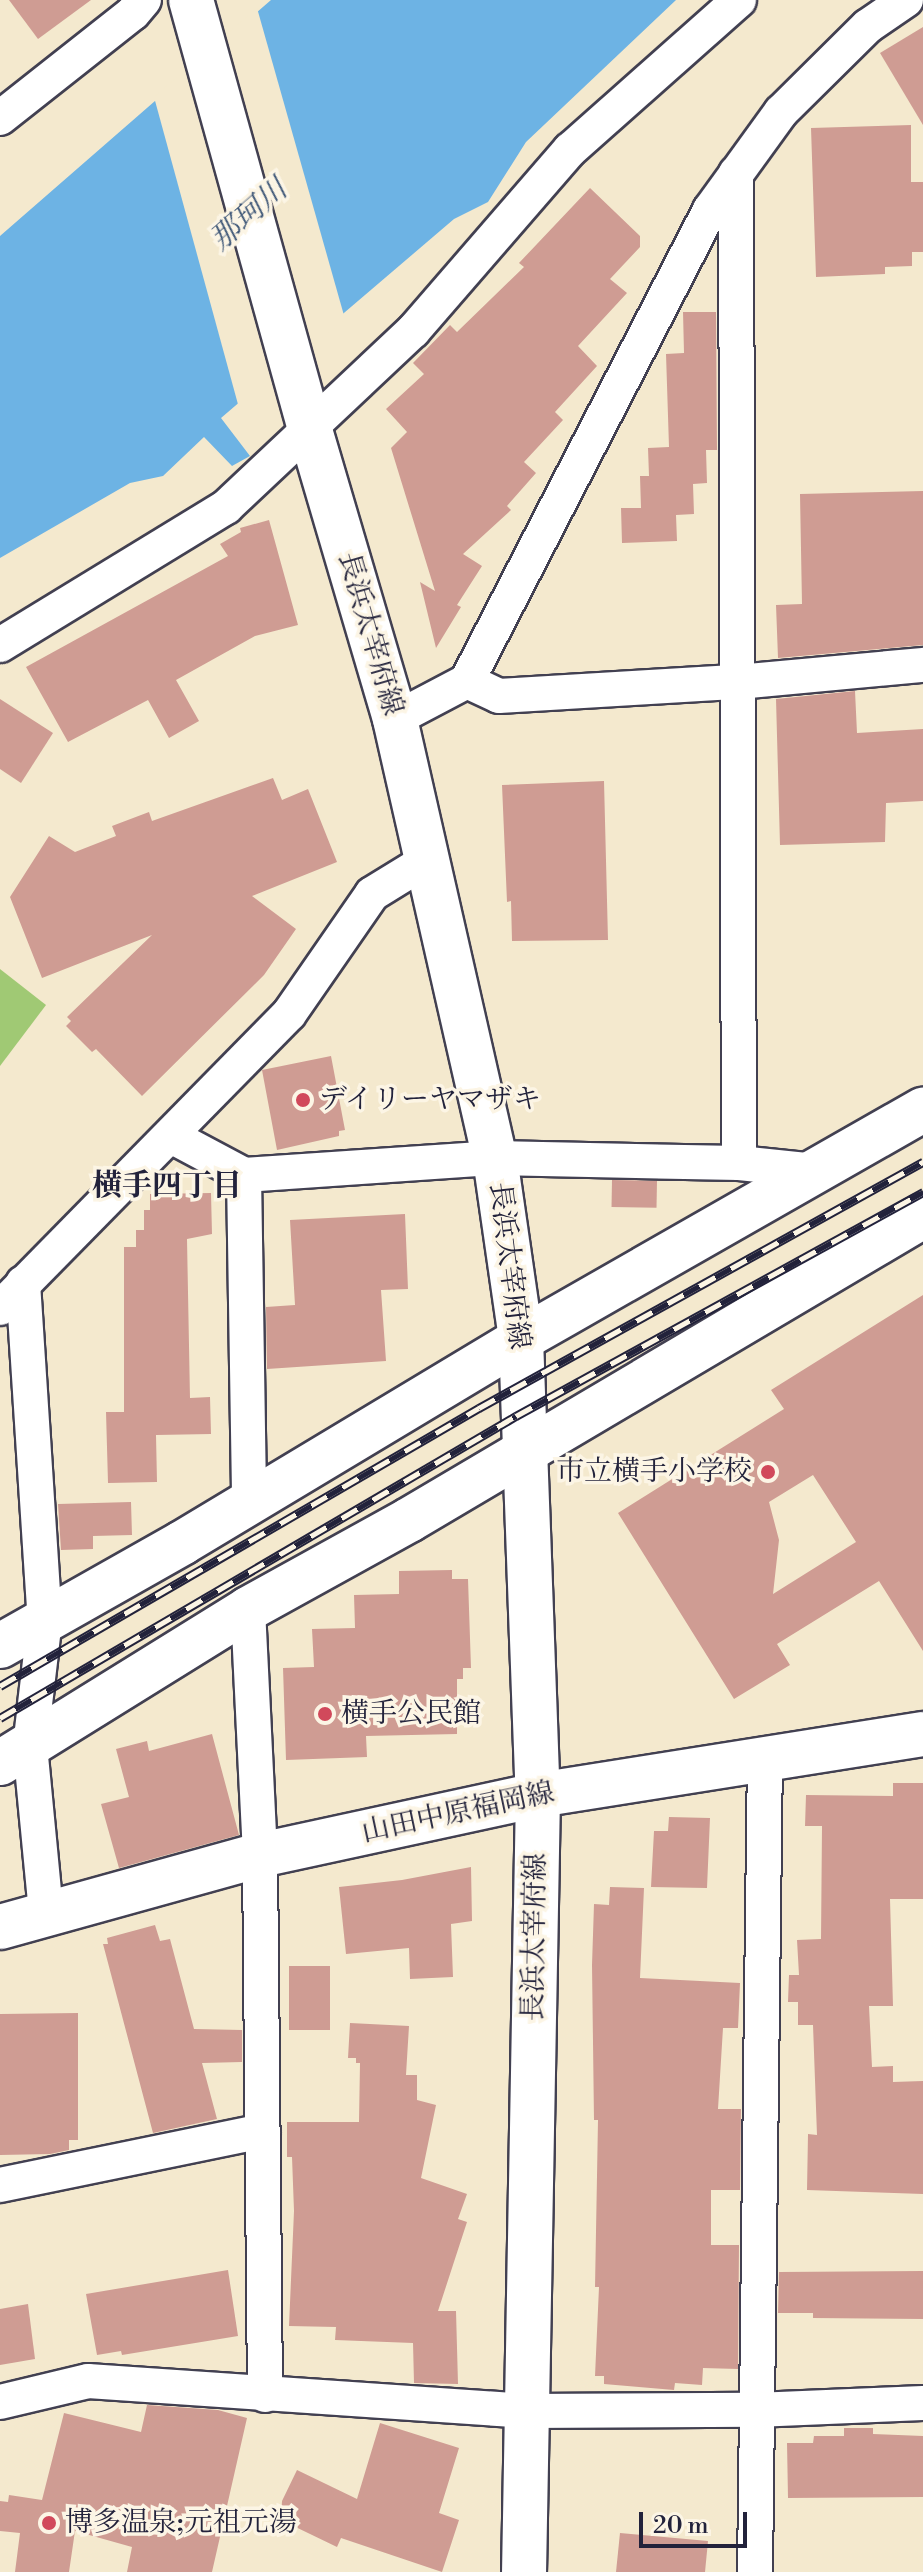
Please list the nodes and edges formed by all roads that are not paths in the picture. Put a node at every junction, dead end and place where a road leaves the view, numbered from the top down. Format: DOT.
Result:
graph roads {
  1 [pos="144,0"];
  2 [pos="191,0"];
  3 [pos="739,0"];
  4 [pos="906,0"];
  5 [pos="0,118"];
  6 [pos="736,173"];
  7 [pos="307,421"];
  8 [pos="0,645"];
  9 [pos="923,665"];
  10 [pos="467,681"];
  11 [pos="738,682"];
  12 [pos="395,719"];
  13 [pos="429,859"];
  14 [pos="923,1110"];
  15 [pos="171,1136"];
  16 [pos="495,1158"];
  17 [pos="739,1163"];
  18 [pos="816,1171"];
  19 [pos="244,1175"];
  20 [pos="923,1216"];
  21 [pos="23,1283"];
  22 [pos="0,1308"];
  23 [pos="521,1339"];
  24 [pos="524,1450"];
  25 [pos="249,1503"];
  26 [pos="248,1609"];
  27 [pos="45,1619"];
  28 [pos="0,1646"];
  29 [pos="923,1734"];
  30 [pos="15,1754"];
  31 [pos="765,1758"];
  32 [pos="538,1795"];
  33 [pos="260,1855"];
  34 [pos="46,1913"];
  35 [pos="0,1927"];
  36 [pos="263,2131"];
  37 [pos="0,2185"];
  38 [pos="265,2395"];
  39 [pos="0,2402"];
  40 [pos="923,2403"];
  41 [pos="755,2410"];
  42 [pos="526,2411"];
  43 [pos="524,2572"];
  44 [pos="755,2572"];
  1 -- 5 [label="street"];
  2 -- 7 [label="street, 長浜太宰府線"];
  3 -- 7 [label="street"];
  4 -- 6 [label="street"];
  6 -- 10 [label="street"];
  6 -- 11 [label="street"];
  7 -- 8 [label="street"];
  7 -- 12 [label="street, 長浜太宰府線"];
  9 -- 11 [label="street"];
  10 -- 11 [label="street"];
  10 -- 12 [label="street"];
  11 -- 17 [label="street"];
  12 -- 13 [label="street, 長浜太宰府線"];
  13 -- 15 [label="street"];
  13 -- 16 [label="street, 長浜太宰府線"];
  14 -- 18 [label="street"];
  15 -- 19 [label="street"];
  15 -- 21 [label="street"];
  16 -- 17 [label="street"];
  16 -- 19 [label="street"];
  16 -- 23 [label="street, 長浜太宰府線"];
  17 -- 18 [label="street"];
  18 -- 23 [label="street"];
  19 -- 25 [label="street"];
  20 -- 24 [label="street"];
  21 -- 22 [label="street"];
  21 -- 27 [label="street"];
  23 -- 24 [label="street, 長浜太宰府線"];
  23 -- 25 [label="street"];
  24 -- 26 [label="street"];
  24 -- 32 [label="street, 長浜太宰府線"];
  25 -- 27 [label="street"];
  26 -- 30 [label="street"];
  26 -- 33 [label="street"];
  27 -- 28 [label="street"];
  27 -- 30 [label="street"];
  29 -- 31 [label="street, 山田中原福岡線"];
  30 -- 34 [label="street"];
  31 -- 32 [label="street, 山田中原福岡線"];
  31 -- 41 [label="street"];
  32 -- 33 [label="street, 山田中原福岡線"];
  32 -- 42 [label="street, 長浜太宰府線"];
  33 -- 34 [label="street, 山田中原福岡線"];
  33 -- 36 [label="street"];
  34 -- 35 [label="street, 山田中原福岡線"];
  36 -- 37 [label="street"];
  36 -- 38 [label="street"];
  38 -- 39 [label="street"];
  38 -- 42 [label="street"];
  40 -- 41 [label="street"];
  41 -- 42 [label="street"];
  41 -- 44 [label="street"];
  42 -- 43 [label="street, 長浜太宰府線"];
}
